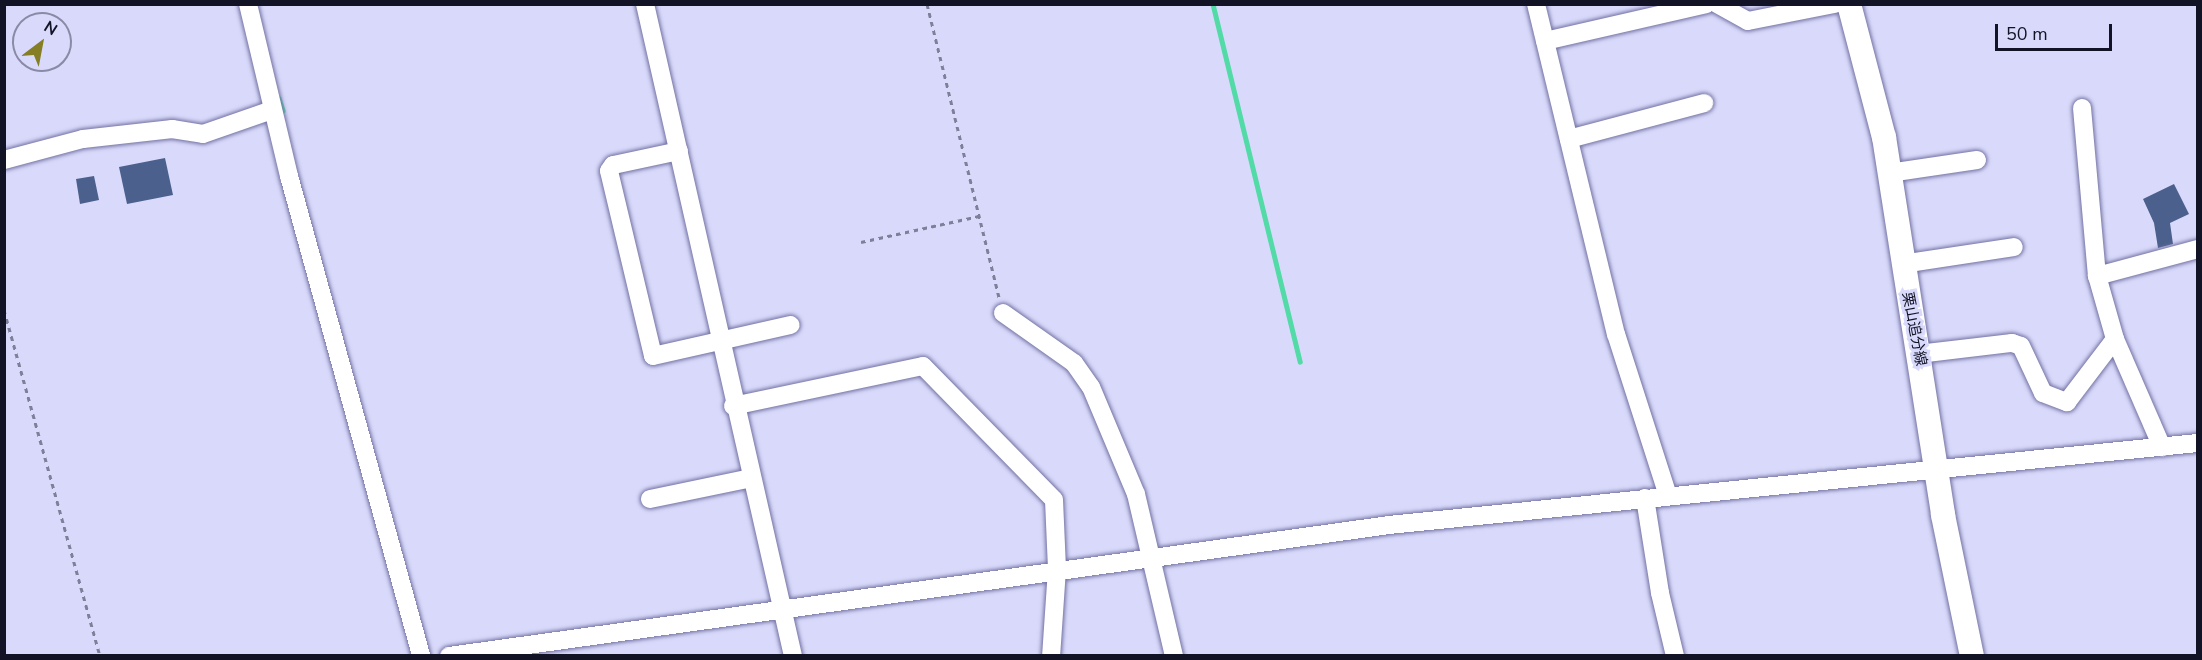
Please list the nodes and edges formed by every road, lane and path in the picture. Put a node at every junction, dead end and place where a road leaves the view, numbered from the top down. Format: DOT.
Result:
graph roads {
  1 [pos="248,4"];
  2 [pos="645,4"];
  3 [pos="927,4"];
  4 [pos="1536,4"];
  5 [pos="1706,4"];
  6 [pos="1717,4"];
  7 [pos="1834,4"];
  8 [pos="1849,4"];
  9 [pos="1545,41"];
  10 [pos="1704,103"];
  11 [pos="2082,108"];
  12 [pos="272,110"];
  13 [pos="1569,139"];
  14 [pos="679,151"];
  15 [pos="4,160"];
  16 [pos="1977,160"];
  17 [pos="1889,173"];
  18 [pos="979,216"];
  19 [pos="861,242"];
  20 [pos="2014,247"];
  21 [pos="2198,249"];
  22 [pos="1902,264"];
  23 [pos="2097,276"];
  24 [pos="4,310"];
  25 [pos="1003,314"];
  26 [pos="791,325"];
  27 [pos="2115,339"];
  28 [pos="719,342"];
  29 [pos="1918,354"];
  30 [pos="733,406"];
  31 [pos="2198,443"];
  32 [pos="2162,447"];
  33 [pos="1940,470"];
  34 [pos="751,478"];
  35 [pos="1668,496"];
  36 [pos="1645,498"];
  37 [pos="650,499"];
  38 [pos="1154,555"];
  39 [pos="1057,569"];
  40 [pos="783,610"];
  41 [pos="100,656"];
  42 [pos="420,656"];
  43 [pos="449,656"];
  44 [pos="793,656"];
  45 [pos="1051,656"];
  46 [pos="1174,656"];
  47 [pos="1676,656"];
  48 [pos="1972,656"];
  1 -- 12 [label="street"];
  2 -- 14 [label="street"];
  3 -- 18 [label="path"];
  4 -- 9 [label="street"];
  5 -- 9 [label="street"];
  6 -- 7 [label="street"];
  8 -- 17 [label="main road, 栗山追分線"];
  9 -- 13 [label="street"];
  10 -- 13 [label="street"];
  11 -- 23 [label="street"];
  12 -- 15 [label="street"];
  12 -- 42 [label="street"];
  13 -- 35 [label="street"];
  14 -- 28 [label="street"];
  14 -- 28 [label="street"];
  16 -- 17 [label="street"];
  17 -- 22 [label="main road, 栗山追分線"];
  18 -- 19 [label="path"];
  18 -- 25 [label="path"];
  20 -- 22 [label="street"];
  21 -- 23 [label="street"];
  22 -- 29 [label="main road, 栗山追分線"];
  23 -- 27 [label="street"];
  24 -- 41 [label="path"];
  25 -- 38 [label="street"];
  26 -- 28 [label="street"];
  27 -- 29 [label="street"];
  27 -- 32 [label="street"];
  28 -- 30 [label="street"];
  29 -- 33 [label="main road, 栗山追分線"];
  30 -- 34 [label="street"];
  30 -- 39 [label="street"];
  31 -- 32 [label="street"];
  32 -- 33 [label="street"];
  33 -- 35 [label="street"];
  33 -- 48 [label="main road, 栗山追分線"];
  34 -- 37 [label="street"];
  34 -- 40 [label="street"];
  35 -- 36 [label="street"];
  36 -- 38 [label="street"];
  36 -- 47 [label="street"];
  38 -- 39 [label="street"];
  38 -- 46 [label="street"];
  39 -- 40 [label="street"];
  39 -- 45 [label="street"];
  40 -- 43 [label="street"];
  40 -- 44 [label="street"];
}
